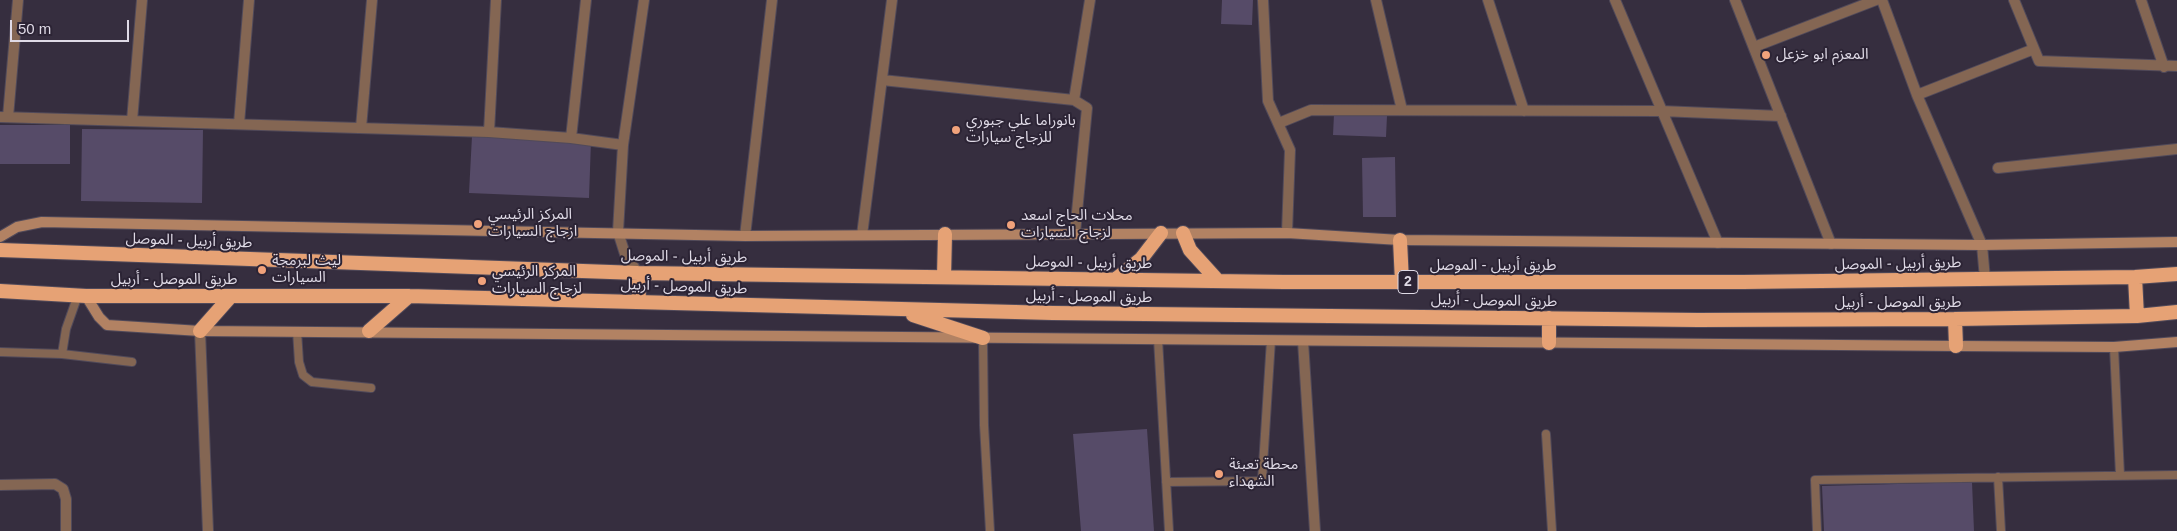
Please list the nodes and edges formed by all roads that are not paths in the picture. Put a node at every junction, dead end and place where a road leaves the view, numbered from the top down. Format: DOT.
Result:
graph roads {
  1 [pos="18,0"];
  2 [pos="142,0"];
  3 [pos="249,0"];
  4 [pos="372,0"];
  5 [pos="496,0"];
  6 [pos="586,0"];
  7 [pos="644,0"];
  8 [pos="772,0"];
  9 [pos="892,0"];
  10 [pos="1090,0"];
  11 [pos="1264,0"];
  12 [pos="1376,0"];
  13 [pos="1488,0"];
  14 [pos="1615,0"];
  15 [pos="1735,0"];
  16 [pos="1876,0"];
  17 [pos="1882,0"];
  18 [pos="2014,0"];
  19 [pos="2141,0"];
  20 [pos="1754,47"];
  21 [pos="2034,49"];
  22 [pos="2177,66"];
  23 [pos="2164,67"];
  24 [pos="882,80"];
  25 [pos="1918,95"];
  26 [pos="1074,100"];
  27 [pos="1402,110"];
  28 [pos="1524,111"];
  29 [pos="1661,111"];
  30 [pos="1782,116"];
  31 [pos="4,117"];
  32 [pos="132,121"];
  33 [pos="1279,123"];
  34 [pos="239,124"];
  35 [pos="362,128"];
  36 [pos="489,132"];
  37 [pos="571,138"];
  38 [pos="624,145"];
  39 [pos="2177,149"];
  40 [pos="1998,168"];
  41 [pos="618,232"];
  42 [pos="1075,233"];
  43 [pos="1161,233"];
  44 [pos="1183,233"];
  45 [pos="1287,233"];
  46 [pos="945,234"];
  47 [pos="862,235"];
  48 [pos="745,236"];
  49 [pos="0,237"];
  50 [pos="1400,240"];
  51 [pos="2177,242"];
  52 [pos="1718,243"];
  53 [pos="1831,244"];
  54 [pos="1982,245"];
  55 [pos="0,250"];
  56 [pos="638,273"];
  57 [pos="2177,274"];
  58 [pos="944,277"];
  59 [pos="2135,277"];
  60 [pos="1985,279"];
  61 [pos="1116,280"];
  62 [pos="1218,281"];
  63 [pos="1402,282"];
  64 [pos="0,291"];
  65 [pos="82,296"];
  66 [pos="231,296"];
  67 [pos="409,296"];
  68 [pos="639,301"];
  69 [pos="898,310"];
  70 [pos="2177,312"];
  71 [pos="2137,316"];
  72 [pos="1549,318"];
  73 [pos="1955,319"];
  74 [pos="297,331"];
  75 [pos="368,331"];
  76 [pos="200,332"];
  77 [pos="983,338"];
  78 [pos="1158,339"];
  79 [pos="1271,340"];
  80 [pos="1304,341"];
  81 [pos="2177,342"];
  82 [pos="1549,343"];
  83 [pos="1956,346"];
  84 [pos="2114,347"];
  85 [pos="0,352"];
  86 [pos="62,354"];
  87 [pos="132,362"];
  88 [pos="371,388"];
  89 [pos="1546,434"];
  90 [pos="2120,475"];
  91 [pos="2177,475"];
  92 [pos="1998,477"];
  93 [pos="1166,482"];
  94 [pos="0,485"];
  95 [pos="66,531"];
  96 [pos="208,531"];
  97 [pos="990,531"];
  98 [pos="1169,531"];
  99 [pos="1315,531"];
  100 [pos="1552,531"];
  101 [pos="1817,531"];
  102 [pos="2000,531"];
  1 -- 31 [label="street"];
  2 -- 32 [label="street"];
  3 -- 34 [label="street"];
  4 -- 35 [label="street"];
  5 -- 36 [label="street"];
  6 -- 37 [label="street"];
  7 -- 38 [label="street"];
  8 -- 48 [label="street"];
  9 -- 24 [label="street"];
  10 -- 26 [label="street"];
  11 -- 33 [label="street"];
  12 -- 27 [label="street"];
  13 -- 28 [label="street"];
  14 -- 29 [label="street"];
  15 -- 20 [label="street"];
  16 -- 20 [label="street"];
  17 -- 25 [label="street"];
  18 -- 21 [label="street"];
  19 -- 23 [label="street"];
  20 -- 30 [label="street"];
  21 -- 23 [label="street"];
  21 -- 25 [label="street"];
  22 -- 23 [label="street"];
  24 -- 26 [label="street"];
  24 -- 47 [label="street"];
  25 -- 54 [label="street"];
  26 -- 42 [label="street"];
  27 -- 28 [label="street"];
  27 -- 33 [label="street"];
  28 -- 29 [label="street"];
  29 -- 30 [label="street"];
  29 -- 52 [label="street"];
  30 -- 53 [label="street"];
  31 -- 32 [label="street"];
  32 -- 34 [label="street"];
  33 -- 45 [label="street"];
  34 -- 35 [label="street"];
  35 -- 36 [label="street"];
  36 -- 37 [label="street"];
  37 -- 38 [label="street"];
  38 -- 41 [label="street"];
  39 -- 40 [label="street"];
  41 -- 48 [label="main road"];
  41 -- 49 [label="main road"];
  41 -- 56 [label="street"];
  42 -- 43 [label="main road"];
  42 -- 46 [label="main road"];
  43 -- 44 [label="main road"];
  43 -- 61 [label="highway"];
  44 -- 45 [label="main road"];
  44 -- 62 [label="highway"];
  45 -- 50 [label="main road"];
  46 -- 47 [label="main road"];
  46 -- 58 [label="highway"];
  47 -- 48 [label="main road"];
  50 -- 52 [label="main road"];
  50 -- 63 [label="highway"];
  51 -- 54 [label="main road"];
  52 -- 53 [label="main road"];
  53 -- 54 [label="main road"];
  54 -- 60 [label="street"];
  55 -- 56 [label="highway, طريق أربيل - الموصل"];
  56 -- 58 [label="highway, طريق أربيل - الموصل / 2"];
  56 -- 68 [label="highway"];
  57 -- 59 [label="highway, طريق أربيل - الموصل / 2"];
  58 -- 61 [label="highway, طريق أربيل - الموصل / 2"];
  59 -- 60 [label="highway, طريق أربيل - الموصل / 2"];
  59 -- 71 [label="highway"];
  60 -- 63 [label="highway, طريق أربيل - الموصل / 2"];
  61 -- 62 [label="highway, طريق أربيل - الموصل / 2"];
  62 -- 63 [label="highway, طريق أربيل - الموصل / 2"];
  64 -- 65 [label="highway, طريق الموصل - أربيل"];
  65 -- 66 [label="highway, طريق الموصل - أربيل"];
  65 -- 76 [label="main road"];
  65 -- 86 [label="lane"];
  66 -- 67 [label="highway, طريق الموصل - أربيل"];
  66 -- 76 [label="highway"];
  67 -- 68 [label="highway, طريق الموصل - أربيل"];
  67 -- 75 [label="highway"];
  68 -- 69 [label="highway, طريق الموصل - أربيل"];
  69 -- 72 [label="highway, طريق الموصل - أربيل"];
  69 -- 77 [label="highway"];
  70 -- 71 [label="highway, طريق الموصل - أربيل"];
  71 -- 73 [label="highway, طريق الموصل - أربيل"];
  72 -- 73 [label="highway, طريق الموصل - أربيل"];
  72 -- 82 [label="highway"];
  73 -- 83 [label="highway"];
  74 -- 75 [label="main road"];
  74 -- 76 [label="main road"];
  74 -- 88 [label="lane"];
  75 -- 77 [label="main road"];
  76 -- 96 [label="street"];
  77 -- 78 [label="main road"];
  77 -- 97 [label="lane"];
  78 -- 79 [label="main road"];
  78 -- 93 [label="lane"];
  79 -- 80 [label="main road"];
  79 -- 93 [label="lane"];
  80 -- 82 [label="main road"];
  80 -- 99 [label="street"];
  81 -- 84 [label="main road"];
  82 -- 83 [label="main road"];
  83 -- 84 [label="main road"];
  84 -- 90 [label="lane"];
  85 -- 86 [label="lane"];
  86 -- 87 [label="lane"];
  89 -- 100 [label="lane"];
  90 -- 91 [label="lane"];
  90 -- 92 [label="lane"];
  92 -- 101 [label="lane"];
  92 -- 102 [label="lane"];
  93 -- 98 [label="lane"];
  94 -- 95 [label="street"];
}
